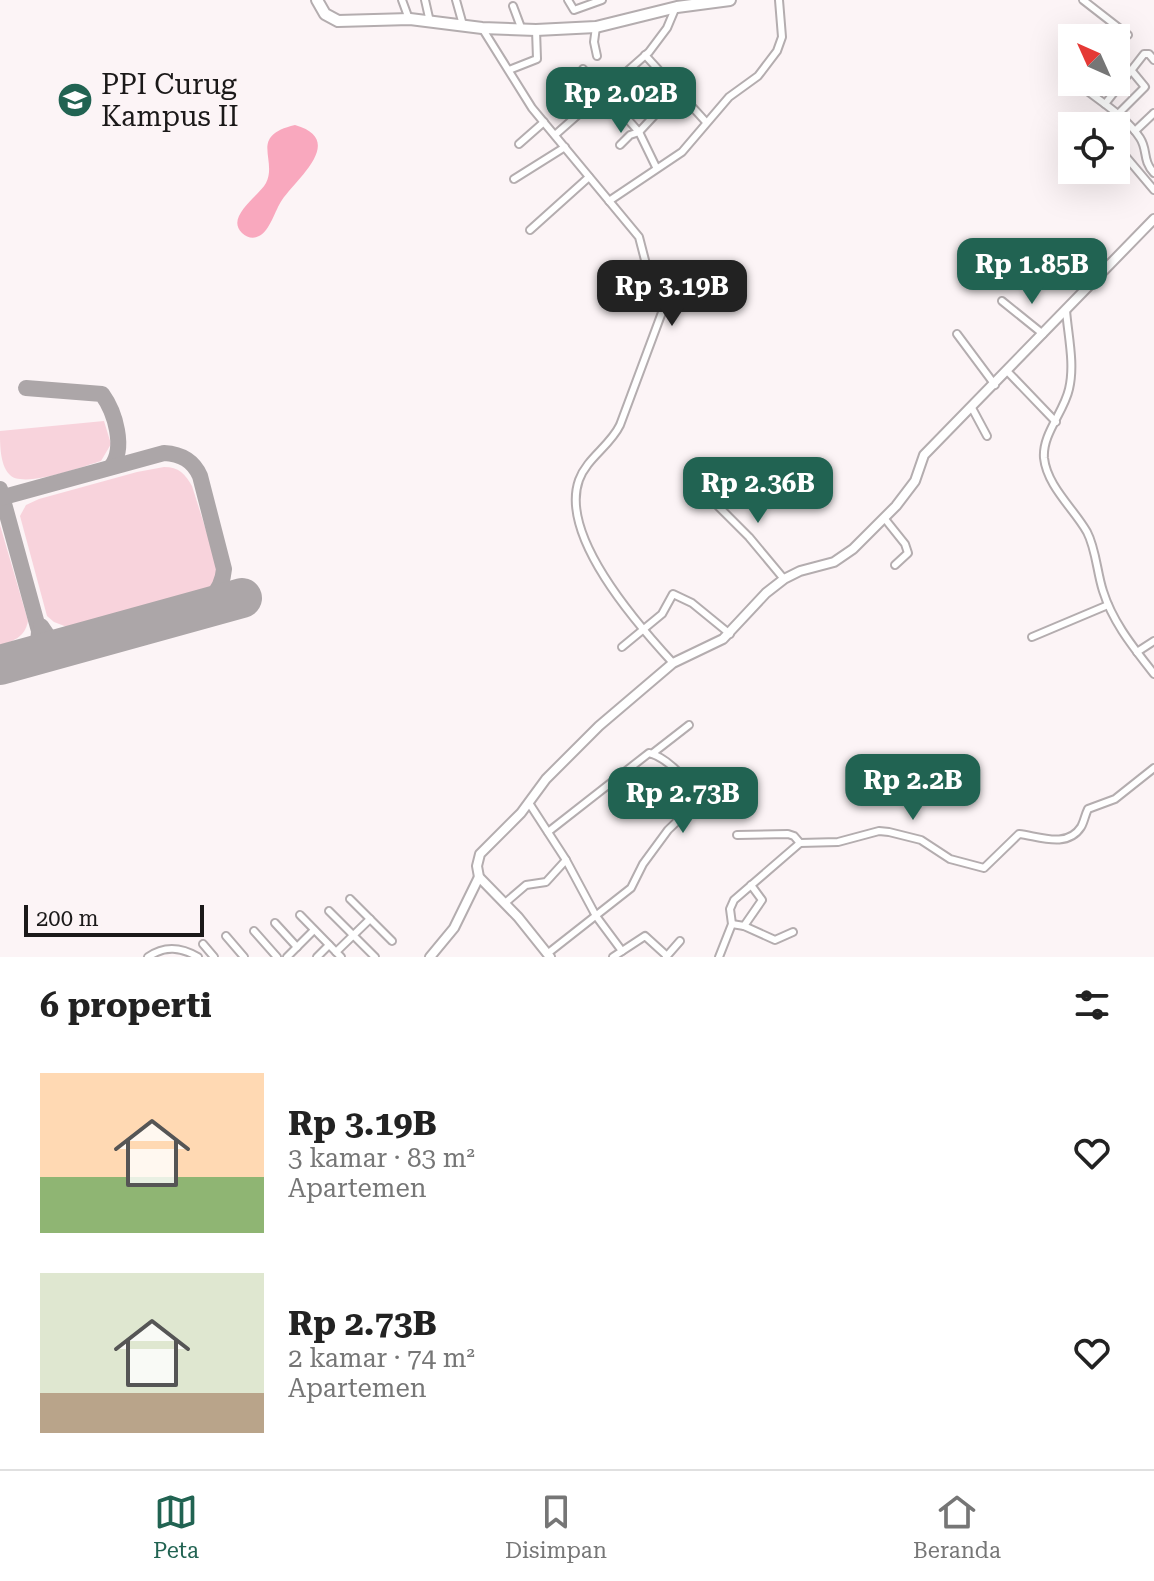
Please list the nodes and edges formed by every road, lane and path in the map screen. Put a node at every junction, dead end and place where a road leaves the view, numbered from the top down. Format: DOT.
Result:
graph roads {
  1 [pos="317,0"];
  2 [pos="402,0"];
  3 [pos="425,0"];
  4 [pos="456,0"];
  5 [pos="568,0"];
  6 [pos="602,0"];
  7 [pos="729,0"];
  8 [pos="779,0"];
  9 [pos="1083,0"];
  10 [pos="675,5"];
  11 [pos="513,6"];
  12 [pos="574,10"];
  13 [pos="410,19"];
  14 [pos="430,22"];
  15 [pos="1114,24"];
  16 [pos="463,25"];
  17 [pos="577,27"];
  18 [pos="596,27"];
  19 [pos="482,28"];
  20 [pos="522,30"];
  21 [pos="536,30"];
  22 [pos="645,55"];
  23 [pos="597,56"];
  24 [pos="1154,60"];
  25 [pos="583,69"];
  26 [pos="509,70"];
  27 [pos="1131,70"];
  28 [pos="677,91"];
  29 [pos="604,92"];
  30 [pos="1093,96"];
  31 [pos="1105,104"];
  32 [pos="1114,112"];
  33 [pos="1120,112"];
  34 [pos="1154,113"];
  35 [pos="544,122"];
  36 [pos="706,122"];
  37 [pos="1130,127"];
  38 [pos="1135,131"];
  39 [pos="639,132"];
  40 [pos="555,135"];
  41 [pos="1154,143"];
  42 [pos="519,144"];
  43 [pos="620,145"];
  44 [pos="565,147"];
  45 [pos="1144,151"];
  46 [pos="1130,162"];
  47 [pos="656,167"];
  48 [pos="1154,173"];
  49 [pos="589,177"];
  50 [pos="514,179"];
  51 [pos="1154,190"];
  52 [pos="609,201"];
  53 [pos="1154,219"];
  54 [pos="530,230"];
  55 [pos="1002,301"];
  56 [pos="1066,310"];
  57 [pos="957,334"];
  58 [pos="1043,334"];
  59 [pos="1008,372"];
  60 [pos="995,385"];
  61 [pos="972,408"];
  62 [pos="1056,422"];
  63 [pos="987,436"];
  64 [pos="706,494"];
  65 [pos="885,519"];
  66 [pos="895,565"];
  67 [pos="784,579"];
  68 [pos="1108,605"];
  69 [pos="643,629"];
  70 [pos="730,634"];
  71 [pos="1032,637"];
  72 [pos="1154,641"];
  73 [pos="622,647"];
  74 [pos="1137,652"];
  75 [pos="673,663"];
  76 [pos="1154,674"];
  77 [pos="689,725"];
  78 [pos="653,753"];
  79 [pos="1154,768"];
  80 [pos="529,803"];
  81 [pos="548,832"];
  82 [pos="737,835"];
  83 [pos="800,843"];
  84 [pos="566,860"];
  85 [pos="479,877"];
  86 [pos="751,885"];
  87 [pos="350,899"];
  88 [pos="505,903"];
  89 [pos="329,911"];
  90 [pos="300,915"];
  91 [pos="596,916"];
  92 [pos="370,919"];
  93 [pos="275,923"];
  94 [pos="732,924"];
  95 [pos="744,926"];
  96 [pos="314,930"];
  97 [pos="254,931"];
  98 [pos="793,932"];
  99 [pos="354,935"];
  100 [pos="226,936"];
  101 [pos="392,941"];
  102 [pos="680,941"];
  103 [pos="203,944"];
  104 [pos="329,945"];
  105 [pos="297,947"];
  106 [pos="622,951"];
  107 [pos="339,955"];
  108 [pos="548,955"];
  109 [pos="667,956"];
  110 [pos="148,957"];
  111 [pos="198,957"];
  112 [pos="214,957"];
  113 [pos="244,957"];
  114 [pos="277,957"];
  115 [pos="287,957"];
  116 [pos="317,957"];
  117 [pos="375,957"];
  118 [pos="430,957"];
  119 [pos="613,957"];
  120 [pos="719,957"];
  1 -- 13 [label="main road"];
  2 -- 13 [label="street"];
  3 -- 14 [label="street"];
  4 -- 16 [label="street"];
  5 -- 12 [label="street"];
  6 -- 12 [label="street"];
  7 -- 10 [label="main road"];
  8 -- 36 [label="street"];
  9 -- 15 [label="street"];
  10 -- 18 [label="main road"];
  10 -- 22 [label="street"];
  11 -- 20 [label="street"];
  12 -- 17 [label="street"];
  13 -- 14 [label="main road"];
  14 -- 16 [label="main road"];
  16 -- 19 [label="main road"];
  17 -- 18 [label="main road"];
  17 -- 21 [label="main road"];
  18 -- 23 [label="street"];
  19 -- 20 [label="main road"];
  19 -- 26 [label="street"];
  20 -- 21 [label="main road"];
  21 -- 26 [label="street"];
  22 -- 28 [label="street"];
  22 -- 29 [label="street"];
  24 -- 27 [label="street"];
  25 -- 29 [label="street"];
  26 -- 35 [label="street"];
  27 -- 31 [label="street"];
  27 -- 33 [label="street"];
  28 -- 36 [label="street"];
  28 -- 39 [label="street"];
  29 -- 39 [label="street"];
  29 -- 40 [label="street"];
  30 -- 31 [label="street"];
  31 -- 32 [label="street"];
  34 -- 38 [label="street"];
  35 -- 40 [label="street"];
  35 -- 42 [label="street"];
  36 -- 47 [label="street"];
  37 -- 38 [label="street"];
  38 -- 45 [label="street"];
  39 -- 43 [label="street"];
  39 -- 47 [label="street"];
  40 -- 44 [label="street"];
  41 -- 45 [label="street"];
  44 -- 49 [label="street"];
  44 -- 50 [label="street"];
  45 -- 48 [label="street"];
  46 -- 51 [label="street"];
  47 -- 52 [label="street"];
  49 -- 52 [label="street"];
  49 -- 54 [label="street"];
  52 -- 69 [label="street"];
  53 -- 56 [label="street"];
  55 -- 58 [label="street"];
  56 -- 58 [label="street"];
  56 -- 62 [label="street"];
  57 -- 60 [label="street"];
  58 -- 59 [label="street"];
  59 -- 60 [label="street"];
  59 -- 62 [label="street"];
  60 -- 61 [label="street"];
  61 -- 63 [label="street"];
  61 -- 65 [label="street"];
  62 -- 68 [label="street"];
  64 -- 67 [label="street"];
  65 -- 66 [label="street"];
  65 -- 67 [label="street"];
  67 -- 70 [label="street"];
  68 -- 71 [label="street"];
  68 -- 74 [label="street"];
  69 -- 70 [label="street"];
  69 -- 73 [label="street"];
  69 -- 75 [label="street"];
  70 -- 75 [label="street"];
  72 -- 74 [label="street"];
  74 -- 76 [label="street"];
  75 -- 80 [label="street"];
  77 -- 78 [label="street"];
  78 -- 81 [label="street"];
  78 -- 91 [label="street"];
  79 -- 83 [label="street"];
  80 -- 81 [label="street"];
  80 -- 85 [label="street"];
  81 -- 84 [label="street"];
  82 -- 83 [label="street"];
  83 -- 86 [label="street"];
  84 -- 88 [label="street"];
  84 -- 91 [label="street"];
  85 -- 88 [label="street"];
  85 -- 118 [label="street"];
  86 -- 94 [label="street"];
  86 -- 95 [label="street"];
  87 -- 92 [label="street"];
  88 -- 108 [label="street"];
  89 -- 99 [label="street"];
  90 -- 96 [label="street"];
  91 -- 106 [label="street"];
  91 -- 108 [label="street"];
  92 -- 99 [label="street"];
  92 -- 101 [label="street"];
  93 -- 105 [label="street"];
  94 -- 95 [label="street"];
  94 -- 120 [label="street"];
  95 -- 98 [label="street"];
  96 -- 104 [label="street"];
  96 -- 105 [label="street"];
  97 -- 114 [label="street"];
  99 -- 107 [label="street"];
  99 -- 117 [label="street"];
  100 -- 113 [label="street"];
  102 -- 109 [label="street"];
  103 -- 112 [label="street"];
  104 -- 107 [label="street"];
  104 -- 116 [label="street"];
  105 -- 115 [label="street"];
  106 -- 109 [label="street"];
  106 -- 119 [label="street"];
  110 -- 111 [label="street"];
}
